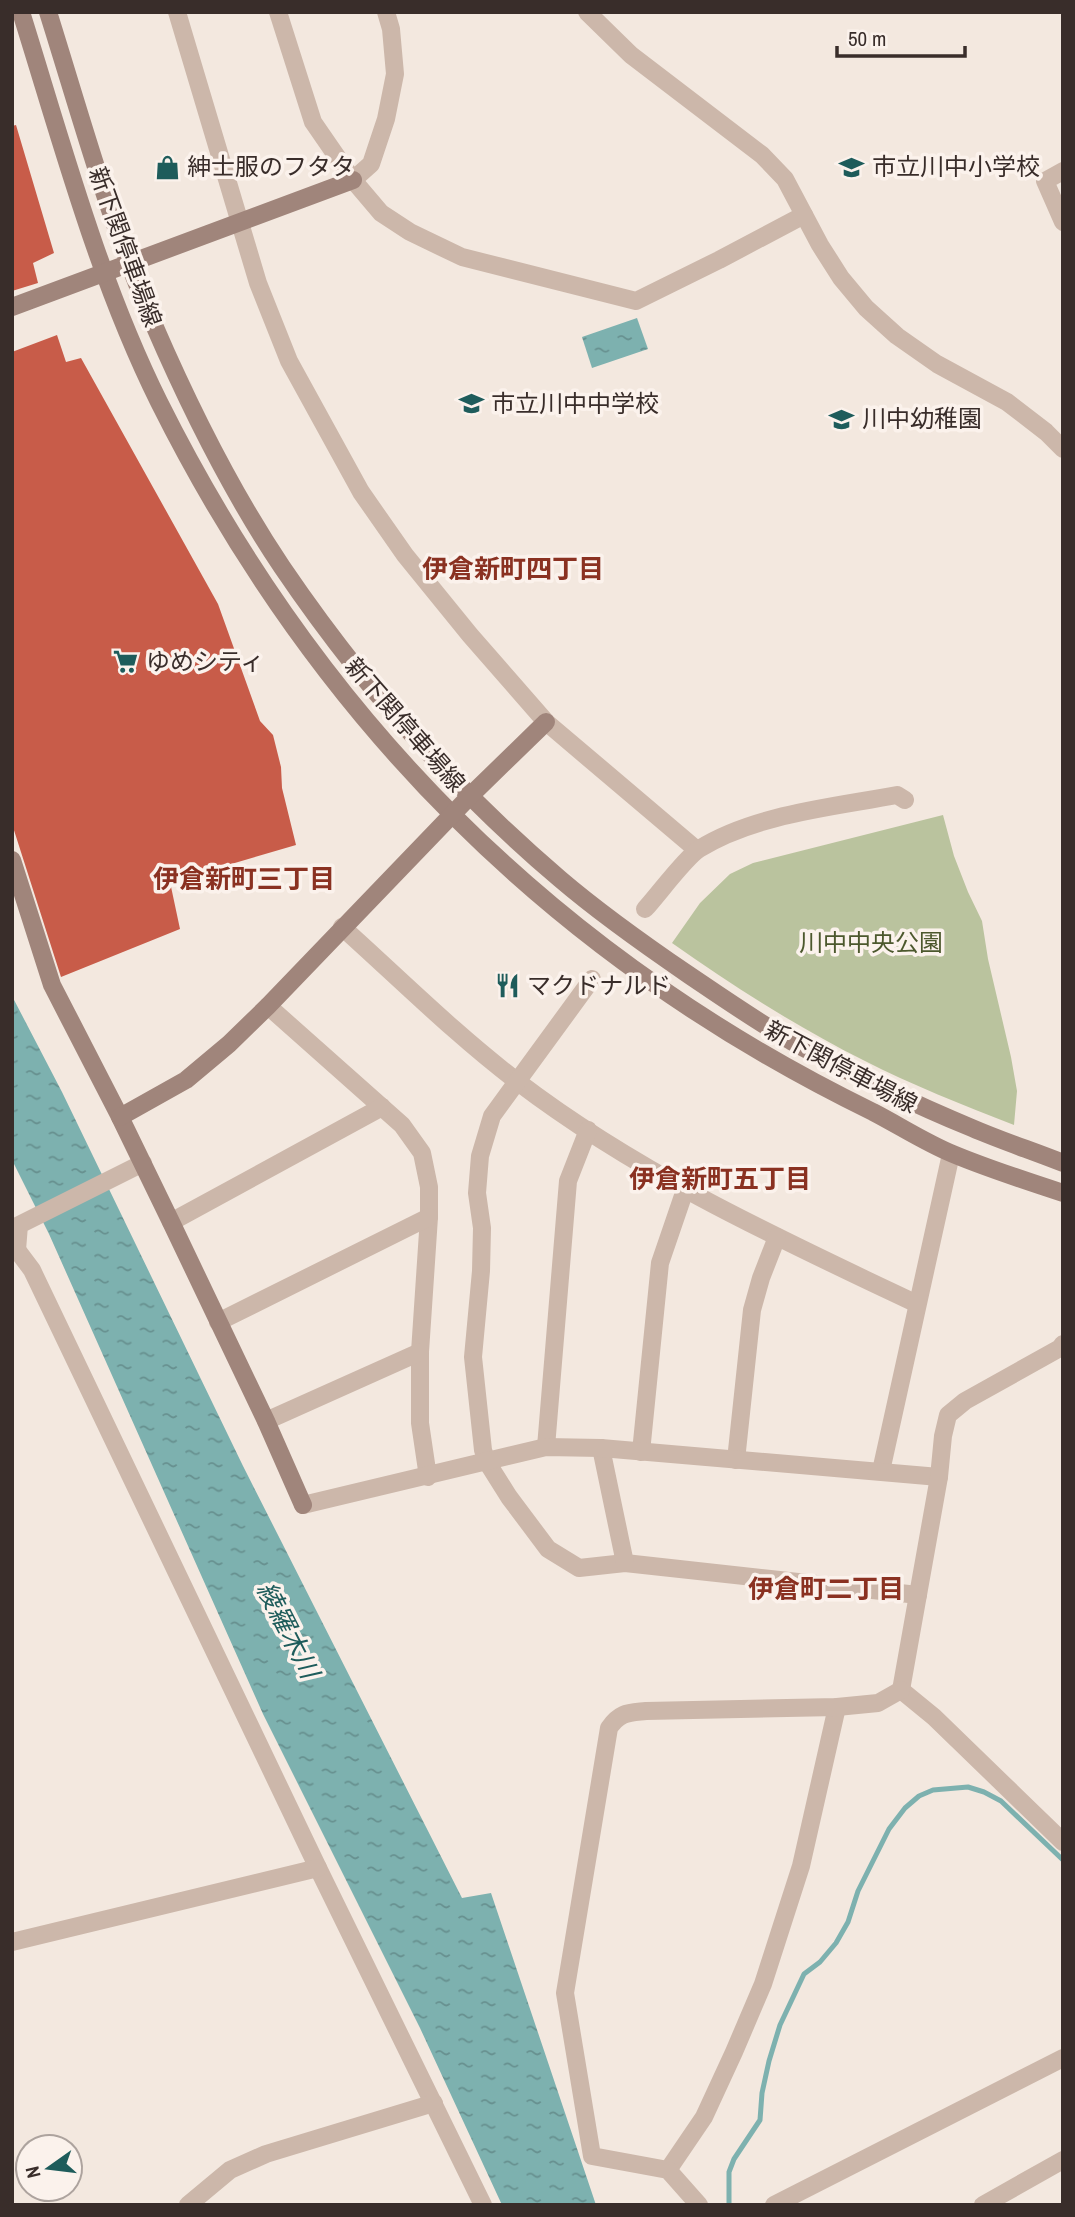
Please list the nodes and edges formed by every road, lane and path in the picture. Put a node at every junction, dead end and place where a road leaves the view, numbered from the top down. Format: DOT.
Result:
graph roads {
  1 [pos="21,12"];
  2 [pos="48,12"];
  3 [pos="177,12"];
  4 [pos="278,12"];
  5 [pos="386,12"];
  6 [pos="587,12"];
  7 [pos="1063,171"];
  8 [pos="353,180"];
  9 [pos="804,215"];
  10 [pos="240,222"];
  11 [pos="1063,222"];
  12 [pos="128,264"];
  13 [pos="105,273"];
  14 [pos="12,307"];
  15 [pos="1063,449"];
  16 [pos="546,722"];
  17 [pos="470,796"];
  18 [pos="905,800"];
  19 [pos="451,816"];
  20 [pos="697,850"];
  21 [pos="12,860"];
  22 [pos="645,909"];
  23 [pos="342,928"];
  24 [pos="592,979"];
  25 [pos="268,1006"];
  26 [pos="517,1082"];
  27 [pos="382,1107"];
  28 [pos="120,1117"];
  29 [pos="589,1130"];
  30 [pos="951,1153"];
  31 [pos="143,1163"];
  32 [pos="1063,1163"];
  33 [pos="685,1190"];
  34 [pos="1063,1193"];
  35 [pos="429,1217"];
  36 [pos="171,1223"];
  37 [pos="777,1237"];
  38 [pos="15,1241"];
  39 [pos="917,1304"];
  40 [pos="218,1322"];
  41 [pos="1063,1344"];
  42 [pos="419,1352"];
  43 [pos="266,1420"];
  44 [pos="546,1447"];
  45 [pos="601,1448"];
  46 [pos="641,1452"];
  47 [pos="736,1460"];
  48 [pos="487,1462"];
  49 [pos="881,1471"];
  50 [pos="428,1477"];
  51 [pos="939,1477"];
  52 [pos="303,1506"];
  53 [pos="625,1563"];
  54 [pos="918,1595"];
  55 [pos="901,1690"];
  56 [pos="837,1707"];
  57 [pos="1063,1842"];
  58 [pos="318,1868"];
  59 [pos="12,1942"];
  60 [pos="1063,2058"];
  61 [pos="434,2103"];
  62 [pos="1063,2161"];
  63 [pos="668,2170"];
  64 [pos="188,2205"];
  65 [pos="483,2205"];
  66 [pos="699,2205"];
  67 [pos="774,2205"];
  68 [pos="983,2205"];
  1 -- 13 [label="main road, 新下関停車場線"];
  2 -- 12 [label="main road, 新下関停車場線"];
  3 -- 10 [label="street"];
  4 -- 8 [label="street"];
  5 -- 8 [label="street"];
  6 -- 9 [label="street"];
  7 -- 11 [label="street"];
  8 -- 9 [label="street"];
  8 -- 10 [label="main road"];
  9 -- 15 [label="street"];
  10 -- 12 [label="main road"];
  10 -- 16 [label="street"];
  12 -- 13 [label="main road"];
  12 -- 17 [label="main road, 新下関停車場線"];
  13 -- 14 [label="main road"];
  13 -- 19 [label="main road, 新下関停車場線"];
  16 -- 17 [label="main road"];
  16 -- 20 [label="street"];
  17 -- 19 [label="main road"];
  17 -- 32 [label="main road, 新下関停車場線"];
  18 -- 20 [label="street"];
  19 -- 23 [label="main road"];
  19 -- 30 [label="main road, 新下関停車場線"];
  20 -- 22 [label="street"];
  21 -- 28 [label="main road"];
  23 -- 25 [label="main road"];
  23 -- 26 [label="street"];
  24 -- 26 [label="street"];
  25 -- 27 [label="street"];
  25 -- 28 [label="main road"];
  26 -- 29 [label="street"];
  26 -- 48 [label="street"];
  27 -- 35 [label="street"];
  27 -- 36 [label="street"];
  28 -- 31 [label="main road"];
  29 -- 33 [label="street"];
  29 -- 44 [label="street"];
  30 -- 34 [label="main road, 新下関停車場線"];
  30 -- 39 [label="street"];
  31 -- 36 [label="main road"];
  31 -- 38 [label="street"];
  33 -- 37 [label="street"];
  33 -- 46 [label="street"];
  35 -- 40 [label="street"];
  35 -- 42 [label="street"];
  36 -- 40 [label="main road"];
  37 -- 39 [label="street"];
  37 -- 47 [label="street"];
  38 -- 58 [label="street"];
  39 -- 49 [label="street"];
  40 -- 43 [label="main road"];
  41 -- 51 [label="street"];
  42 -- 43 [label="street"];
  42 -- 50 [label="street"];
  43 -- 52 [label="main road"];
  44 -- 45 [label="street"];
  44 -- 48 [label="street"];
  45 -- 46 [label="street"];
  45 -- 53 [label="street"];
  46 -- 47 [label="street"];
  47 -- 49 [label="street"];
  48 -- 50 [label="street"];
  48 -- 53 [label="street"];
  49 -- 51 [label="street"];
  50 -- 52 [label="street"];
  51 -- 54 [label="street"];
  53 -- 54 [label="street"];
  54 -- 55 [label="street"];
  55 -- 56 [label="street"];
  55 -- 57 [label="street"];
  56 -- 63 [label="street"];
  56 -- 63 [label="street"];
  58 -- 59 [label="street"];
  58 -- 61 [label="street"];
  60 -- 67 [label="street"];
  61 -- 64 [label="street"];
  61 -- 65 [label="street"];
  62 -- 68 [label="street"];
  63 -- 66 [label="street"];
}
